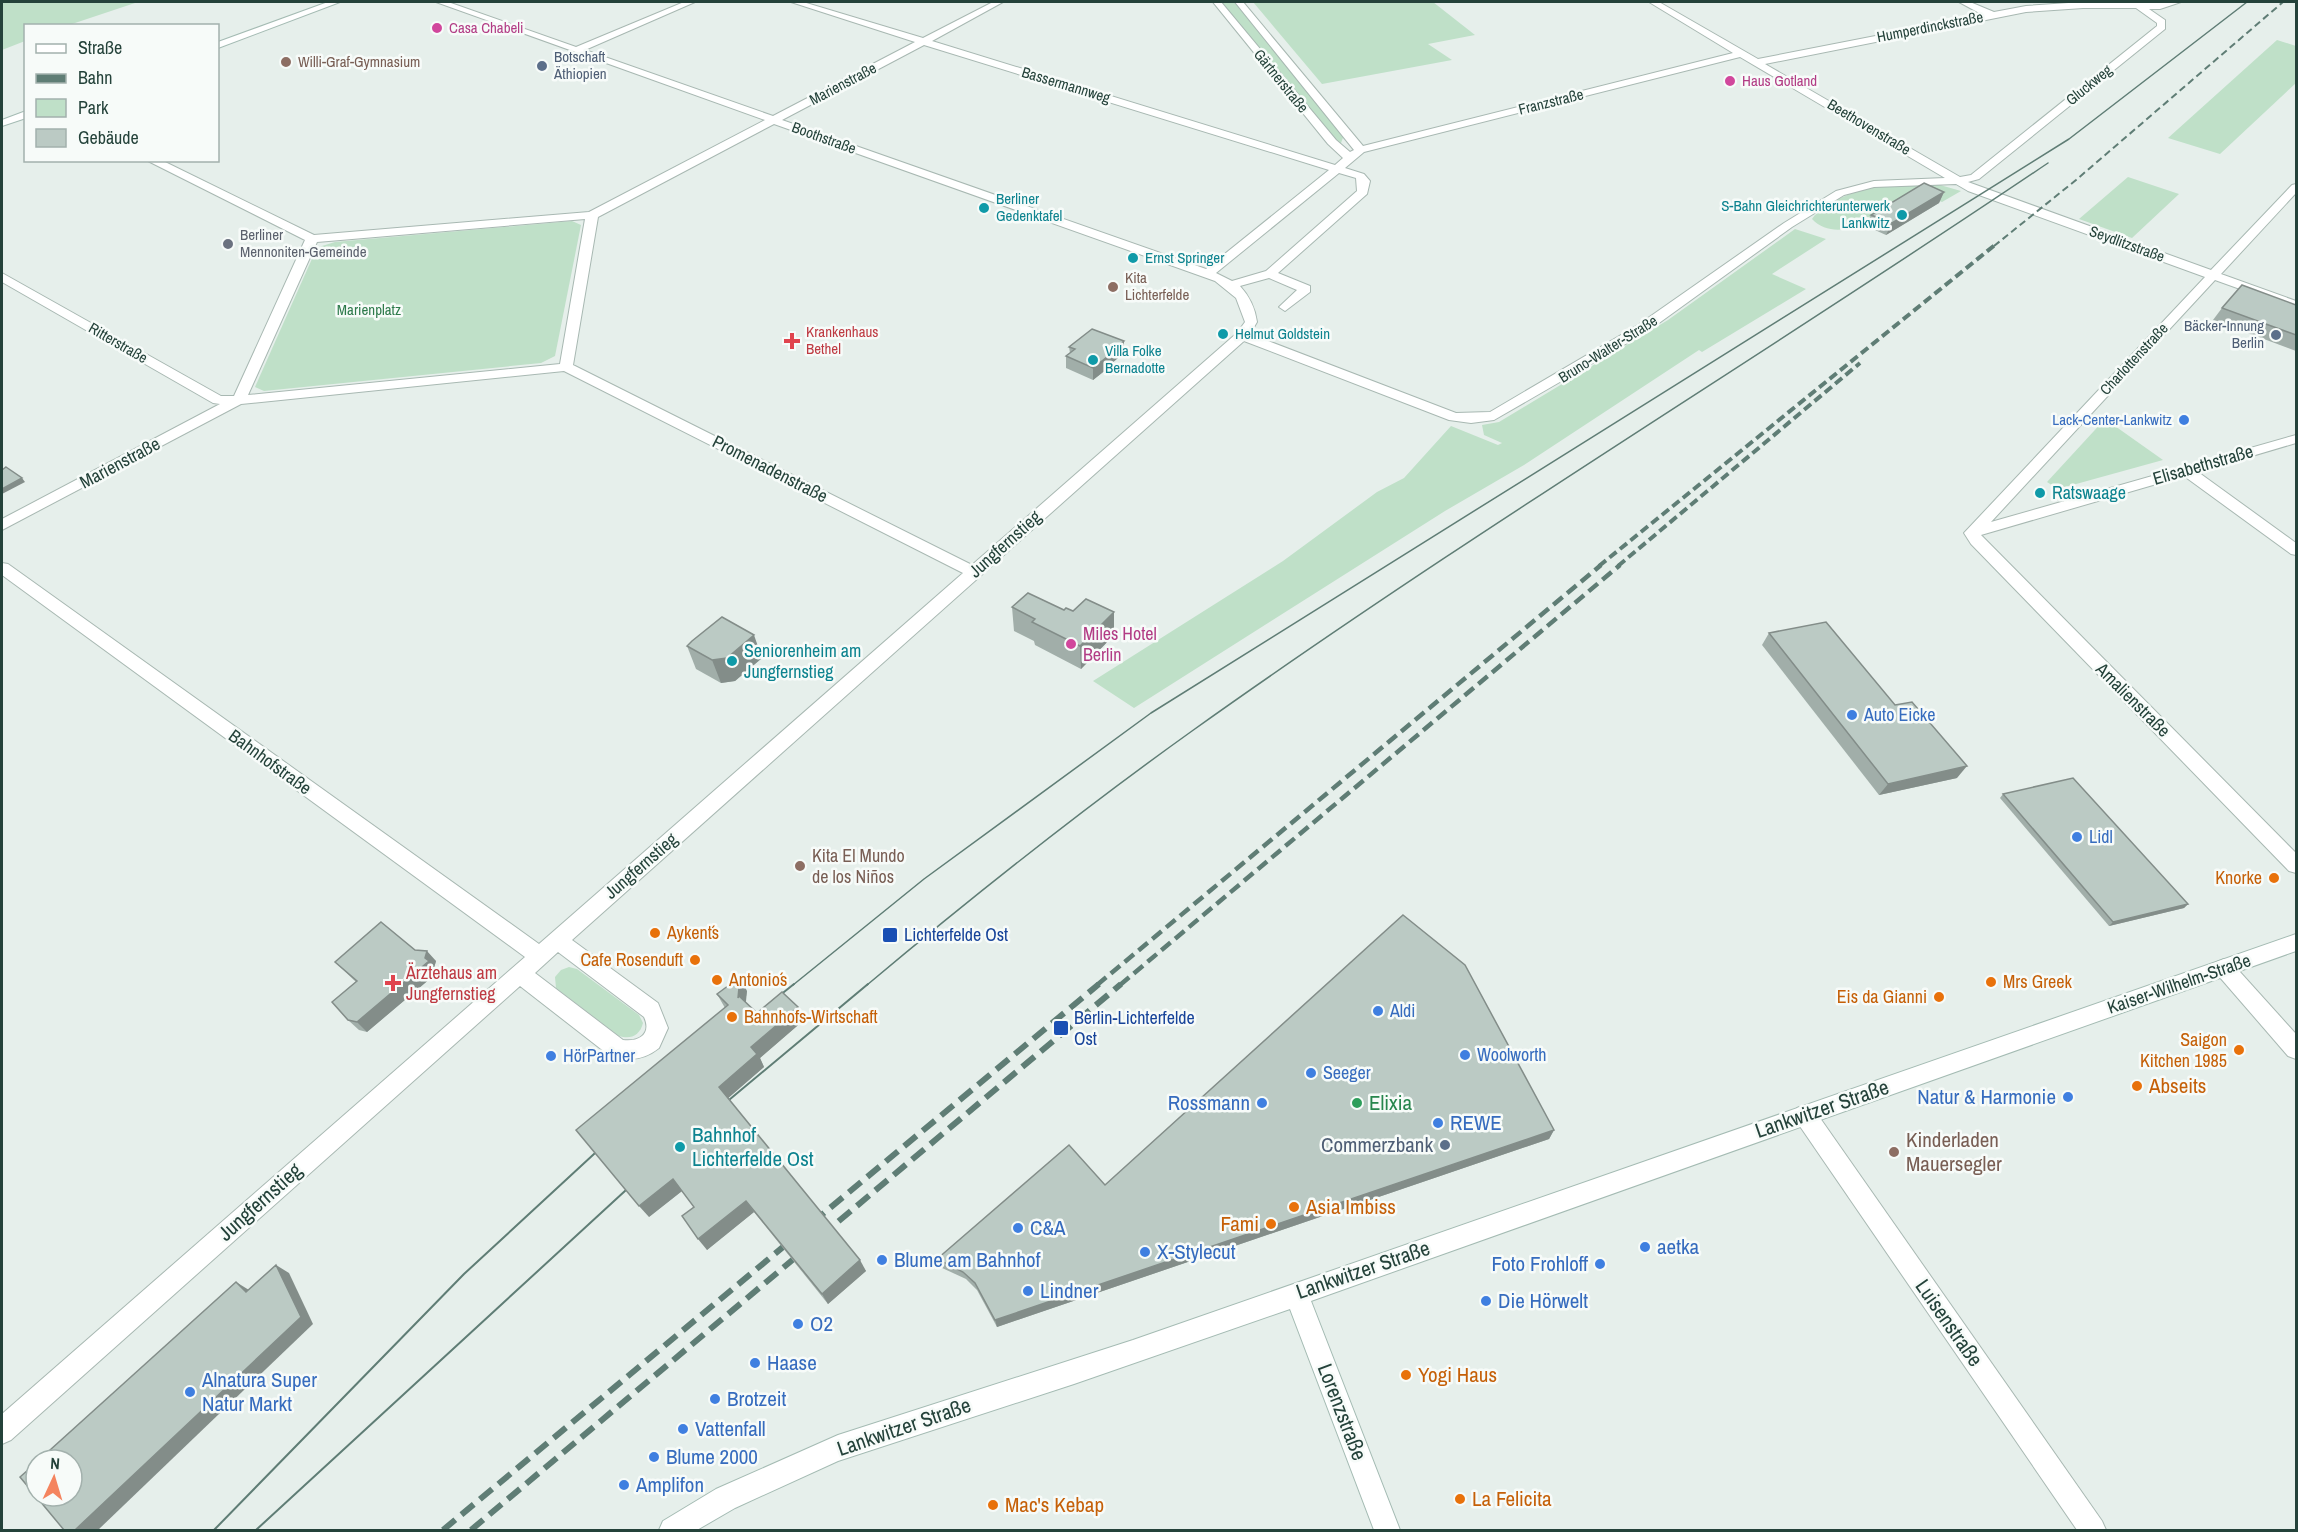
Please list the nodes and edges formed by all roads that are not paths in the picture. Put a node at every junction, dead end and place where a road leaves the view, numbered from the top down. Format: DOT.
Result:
graph roads {
  1 [pos="335,2"];
  2 [pos="441,2"];
  3 [pos="691,2"];
  4 [pos="795,2"];
  5 [pos="999,2"];
  6 [pos="1216,2"];
  7 [pos="1239,2"];
  8 [pos="1653,2"];
  9 [pos="1963,2"];
  10 [pos="2177,2"];
  11 [pos="2139,6"];
  12 [pos="1992,15"];
  13 [pos="924,41"];
  14 [pos="219,45"];
  15 [pos="577,50"];
  16 [pos="1743,53"];
  17 [pos="1758,62"];
  18 [pos="24,115"];
  19 [pos="773,120"];
  20 [pos="2,123"];
  21 [pos="1360,150"];
  22 [pos="1349,157"];
  23 [pos="155,162"];
  24 [pos="1336,168"];
  25 [pos="1959,182"];
  26 [pos="2296,187"];
  27 [pos="592,215"];
  28 [pos="312,239"];
  29 [pos="1207,274"];
  30 [pos="1270,274"];
  31 [pos="2213,275"];
  32 [pos="2,276"];
  33 [pos="1230,285"];
  34 [pos="2296,305"];
  35 [pos="1285,307"];
  36 [pos="1242,336"];
  37 [pos="566,367"];
  38 [pos="238,400"];
  39 [pos="2296,439"];
  40 [pos="2185,470"];
  41 [pos="2,525"];
  42 [pos="1972,533"];
  43 [pos="2296,550"];
  44 [pos="2,568"];
  45 [pos="973,572"];
  46 [pos="2296,865"];
  47 [pos="557,940"];
  48 [pos="2296,943"];
  49 [pos="539,956"];
  50 [pos="2224,968"];
  51 [pos="519,973"];
  52 [pos="2062,1025"];
  53 [pos="2296,1049"];
  54 [pos="1805,1115"];
  55 [pos="1296,1293"];
  56 [pos="2,1431"];
  57 [pos="672,1530"];
  58 [pos="1388,1530"];
  59 [pos="2093,1530"];
  1 -- 14 [label="street"];
  2 -- 15 [label="street, Boothstraße"];
  3 -- 15 [label="street"];
  4 -- 13 [label="street, Bassermannweg"];
  5 -- 13 [label="street, Marienstraße"];
  6 -- 22 [label="street, Gärtnerstraße"];
  7 -- 21 [label="street, Gärtnerstraße"];
  8 -- 16 [label="street, Beethovenstraße"];
  9 -- 12 [label="street"];
  10 -- 11 [label="street"];
  11 -- 12 [label="street, Humperdinckstraße"];
  11 -- 25 [label="street, Gluckweg"];
  12 -- 17 [label="street, Humperdinckstraße"];
  13 -- 19 [label="street, Marienstraße"];
  13 -- 24 [label="street, Bassermannweg"];
  15 -- 19 [label="street, Boothstraße"];
  16 -- 17 [label="street, Beethovenstraße"];
  16 -- 21 [label="street, Franzstraße"];
  17 -- 25 [label="street, Beethovenstraße"];
  18 -- 20 [label="street"];
  19 -- 27 [label="street, Marienstraße"];
  19 -- 29 [label="street, Boothstraße"];
  21 -- 22 [label="street"];
  22 -- 24 [label="street"];
  23 -- 28 [label="street"];
  24 -- 29 [label="street"];
  24 -- 30 [label="street, Bassermannweg"];
  25 -- 31 [label="street, Seydlitzstraße"];
  25 -- 36 [label="street, Bruno-Walter-Straße"];
  26 -- 31 [label="street, Charlottenstraße"];
  27 -- 28 [label="street"];
  27 -- 37 [label="street"];
  28 -- 38 [label="street"];
  29 -- 33 [label="street"];
  30 -- 33 [label="street"];
  30 -- 35 [label="street"];
  31 -- 34 [label="street, Seydlitzstraße"];
  31 -- 42 [label="street, Charlottenstraße"];
  32 -- 38 [label="street, Ritterstraße"];
  33 -- 36 [label="street"];
  36 -- 45 [label="street, Jungfernstieg"];
  37 -- 38 [label="street"];
  37 -- 45 [label="street, Promenadenstraße"];
  38 -- 41 [label="street, Marienstraße"];
  39 -- 40 [label="street, Elisabethstraße"];
  40 -- 42 [label="street, Elisabethstraße"];
  40 -- 43 [label="street"];
  42 -- 46 [label="street, Amalienstraße"];
  44 -- 49 [label="street, Bahnhofstraße"];
  45 -- 47 [label="street, Jungfernstieg"];
  47 -- 49 [label="street, Jungfernstieg"];
  47 -- 51 [label="street"];
  48 -- 50 [label="street, Kaiser-Wilhelm-Straße"];
  49 -- 51 [label="street, Jungfernstieg"];
  50 -- 52 [label="street, Kaiser-Wilhelm-Straße"];
  50 -- 53 [label="street"];
  51 -- 56 [label="street, Jungfernstieg"];
  52 -- 54 [label="street, Lankwitzer Straße"];
  54 -- 55 [label="street, Lankwitzer Straße"];
  54 -- 59 [label="street, Luisenstraße"];
  55 -- 57 [label="street, Lankwitzer Straße"];
  55 -- 58 [label="street, Lorenzstraße"];
}
